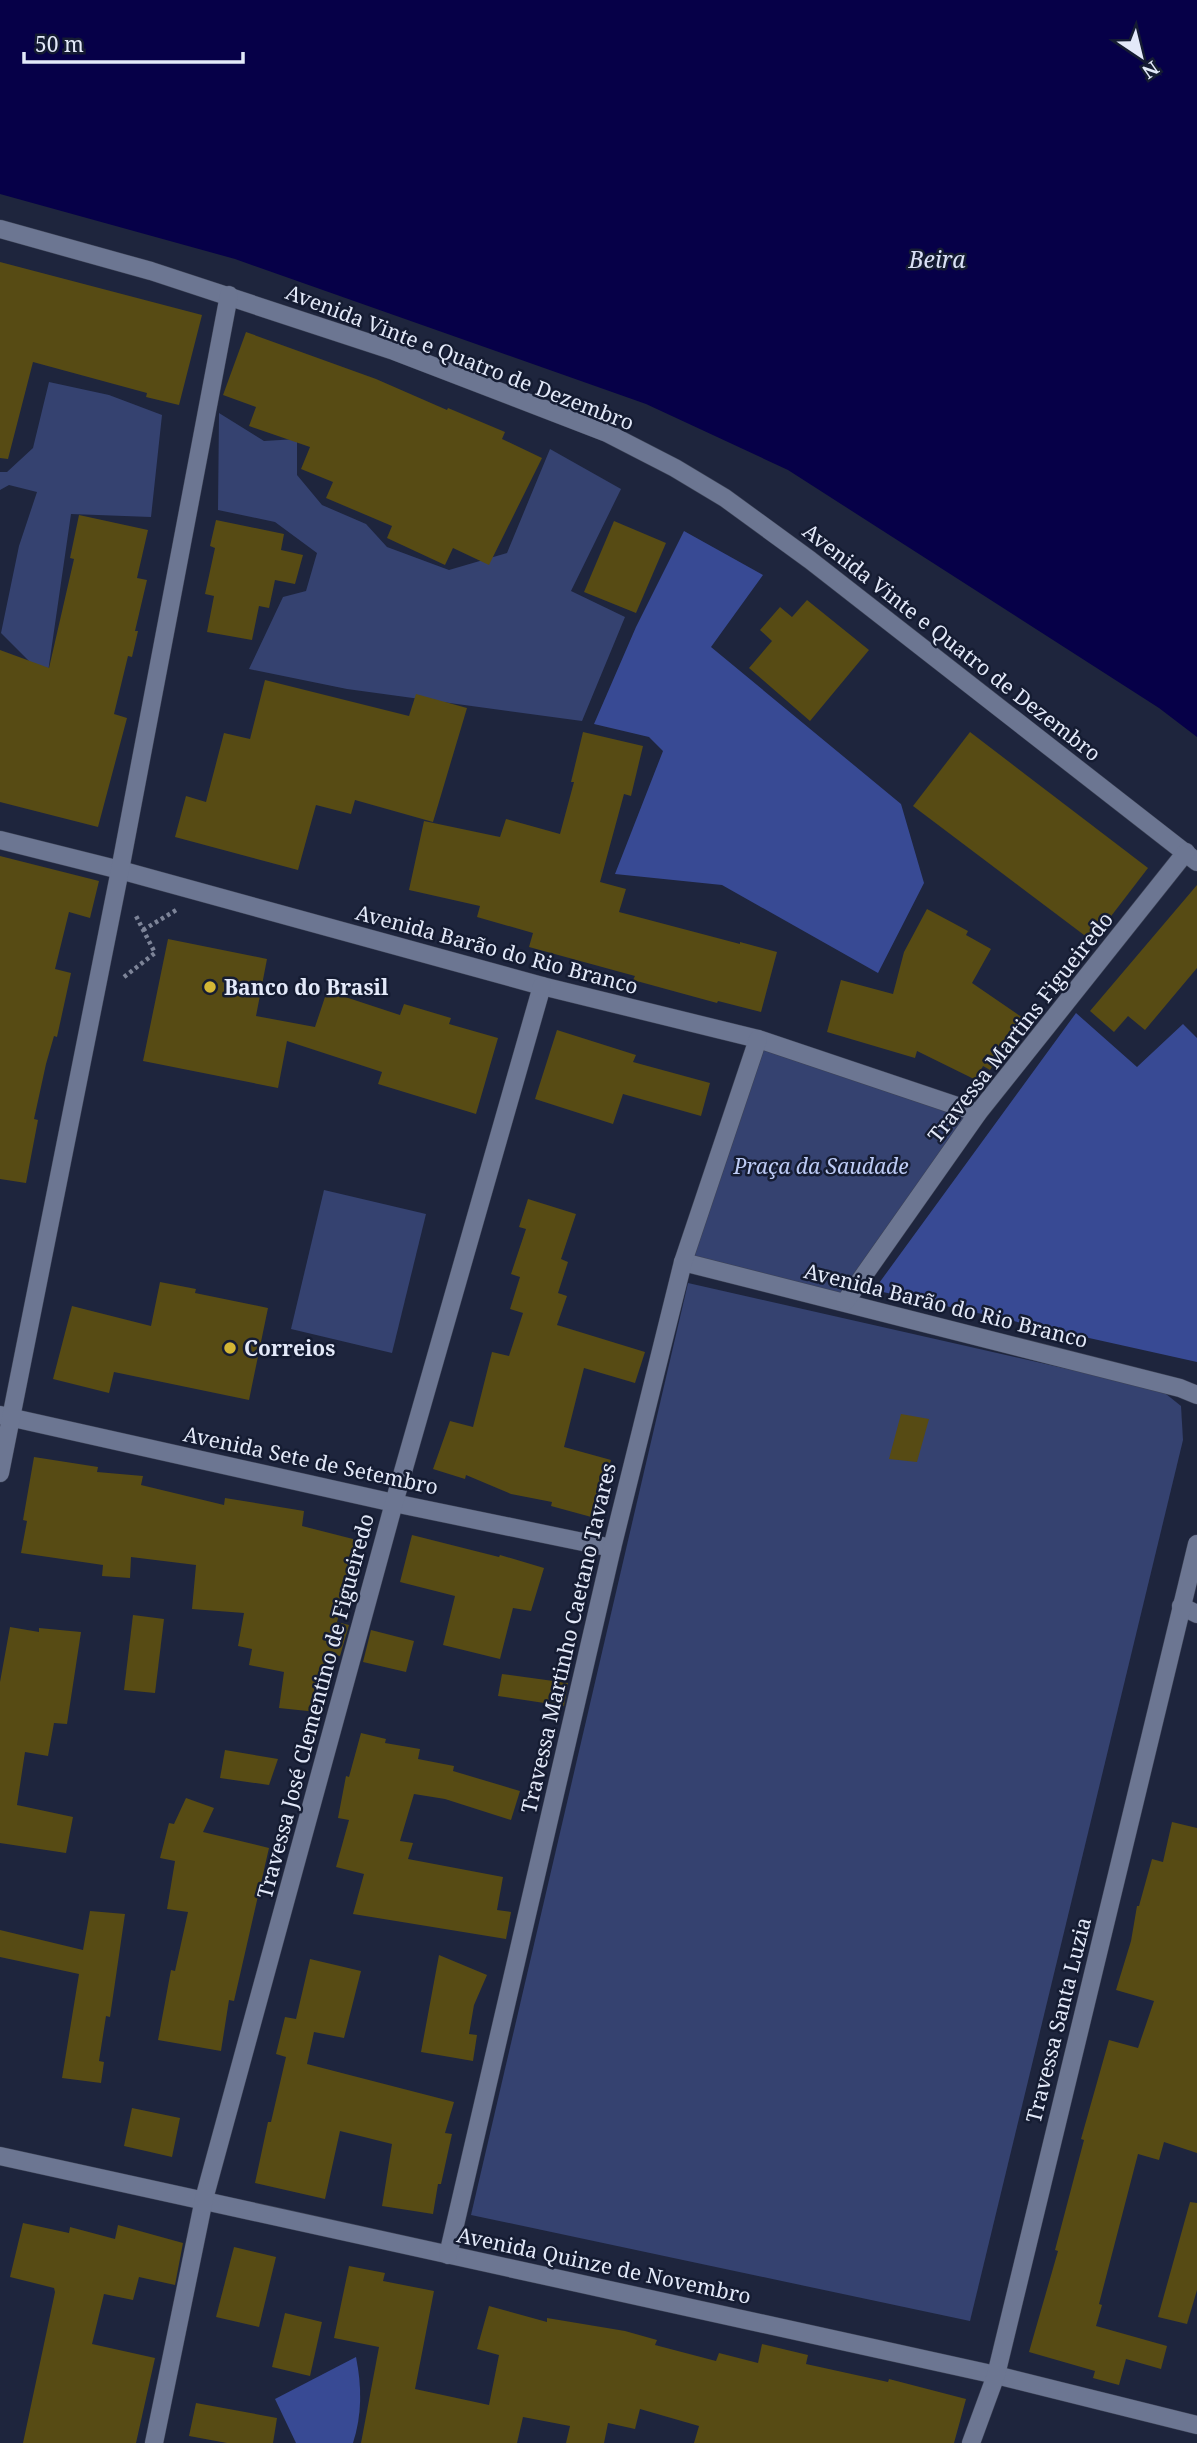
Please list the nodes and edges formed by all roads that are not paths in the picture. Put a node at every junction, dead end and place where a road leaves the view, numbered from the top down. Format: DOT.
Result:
graph roads {
  1 [pos="0,229"];
  2 [pos="229,295"];
  3 [pos="0,840"];
  4 [pos="1191,857"];
  5 [pos="120,870"];
  6 [pos="542,986"];
  7 [pos="758,1040"];
  8 [pos="978,1113"];
  9 [pos="683,1262"];
  10 [pos="845,1302"];
  11 [pos="1197,1395"];
  12 [pos="5,1416"];
  13 [pos="0,1473"];
  14 [pos="394,1503"];
  15 [pos="1197,1544"];
  16 [pos="612,1548"];
  17 [pos="1189,1610"];
  18 [pos="0,2156"];
  19 [pos="204,2199"];
  20 [pos="448,2255"];
  21 [pos="996,2375"];
  22 [pos="1197,2425"];
  23 [pos="154,2443"];
  24 [pos="971,2443"];
  1 -- 2 [label="street, Avenida Vinte e Quatro de Dezembro"];
  2 -- 4 [label="street, Avenida Vinte e Quatro de Dezembro"];
  2 -- 5 [label="street"];
  3 -- 5 [label="street, Avenida Barão do Rio Branco"];
  4 -- 8 [label="street, Travessa Martins Figueiredo"];
  5 -- 6 [label="street, Avenida Barão do Rio Branco"];
  5 -- 12 [label="street"];
  6 -- 7 [label="street, Avenida Barão do Rio Branco"];
  6 -- 14 [label="street, Travessa José Clementino de Figueiredo"];
  7 -- 8 [label="street, Avenida Barão do Rio Branco"];
  7 -- 9 [label="street, Travessa Martinho Caetano Tavares"];
  8 -- 10 [label="street, Travessa Martins Figueiredo"];
  9 -- 10 [label="street, Avenida Barão do Rio Branco"];
  9 -- 16 [label="street, Travessa Martinho Caetano Tavares"];
  10 -- 11 [label="street, Avenida Barão do Rio Branco"];
  12 -- 13 [label="street"];
  12 -- 14 [label="street, Avenida Sete de Setembro"];
  14 -- 16 [label="street, Avenida Sete de Setembro"];
  14 -- 19 [label="street, Travessa José Clementino de Figueiredo"];
  15 -- 17 [label="street"];
  16 -- 20 [label="street, Travessa Martinho Caetano Tavares"];
  17 -- 21 [label="street, Travessa Santa Luzia"];
  18 -- 19 [label="street, Avenida Quinze de Novembro"];
  19 -- 20 [label="street, Avenida Quinze de Novembro"];
  19 -- 23 [label="street, Travessa José Clementino de Figueiredo"];
  20 -- 21 [label="street, Avenida Quinze de Novembro"];
  21 -- 22 [label="street, Avenida Quinze de Novembro"];
  21 -- 24 [label="street, Travessa Santa Luzia"];
}
